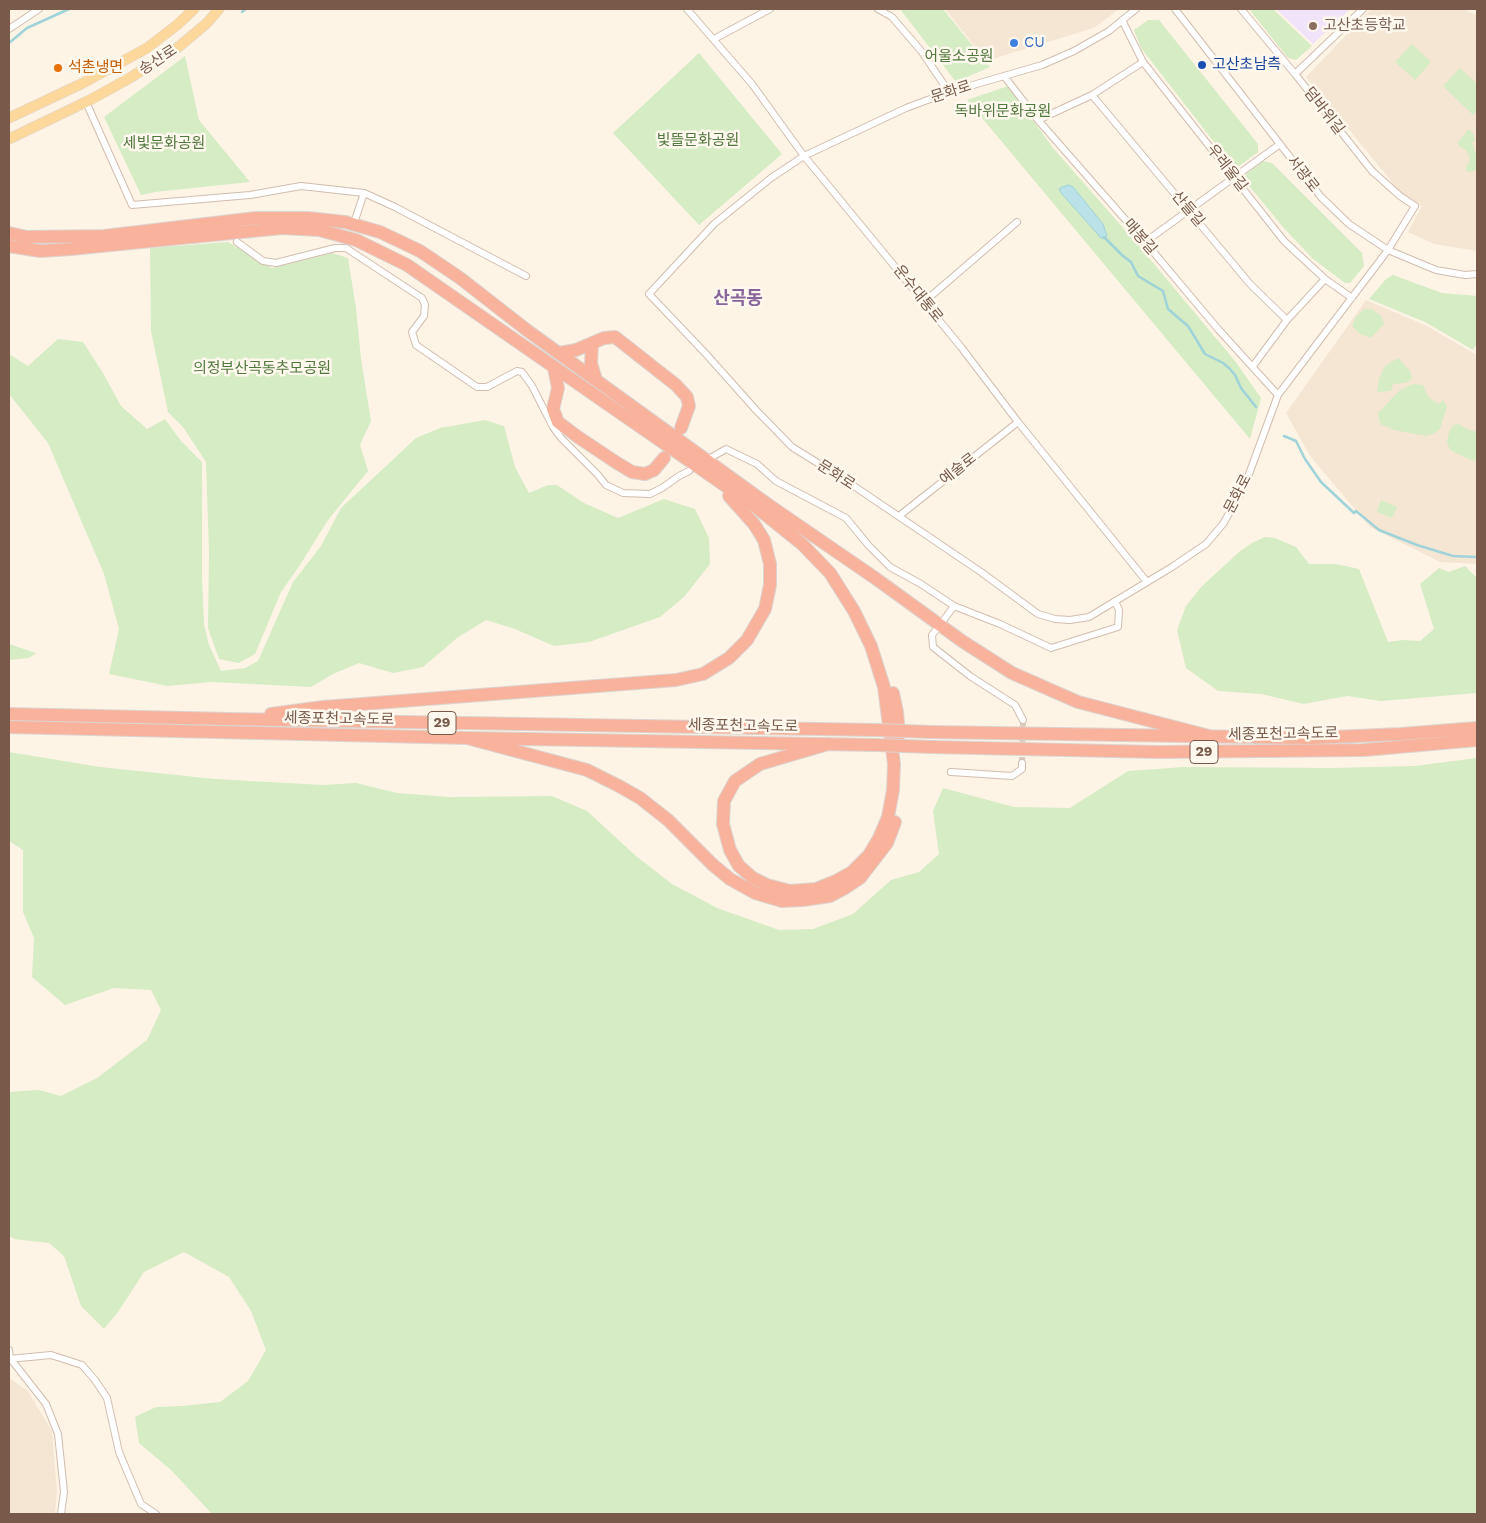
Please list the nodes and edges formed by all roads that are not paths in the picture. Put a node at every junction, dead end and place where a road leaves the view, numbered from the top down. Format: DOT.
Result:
graph roads {
  1 [pos="39,9"];
  2 [pos="194,9"];
  3 [pos="219,9"];
  4 [pos="687,9"];
  5 [pos="770,9"];
  6 [pos="878,9"];
  7 [pos="1136,9"];
  8 [pos="1175,9"];
  9 [pos="1240,9"];
  10 [pos="1363,9"];
  11 [pos="1122,20"];
  12 [pos="9,28"];
  13 [pos="714,39"];
  14 [pos="1143,62"];
  15 [pos="1296,74"];
  16 [pos="1004,76"];
  17 [pos="950,92"];
  18 [pos="1092,94"];
  19 [pos="86,102"];
  20 [pos="9,118"];
  21 [pos="1038,120"];
  22 [pos="9,139"];
  23 [pos="1280,144"];
  24 [pos="804,156"];
  25 [pos="1234,176"];
  26 [pos="364,193"];
  27 [pos="1415,206"];
  28 [pos="1190,211"];
  29 [pos="355,220"];
  30 [pos="1017,222"];
  31 [pos="9,233"];
  32 [pos="237,242"];
  33 [pos="1146,242"];
  34 [pos="9,246"];
  35 [pos="1388,250"];
  36 [pos="1477,274"];
  37 [pos="526,276"];
  38 [pos="1324,279"];
  39 [pos="1352,298"];
  40 [pos="924,302"];
  41 [pos="1287,320"];
  42 [pos="592,344"];
  43 [pos="558,353"];
  44 [pos="1253,366"];
  45 [pos="554,368"];
  46 [pos="596,380"];
  47 [pos="582,387"];
  48 [pos="1278,395"];
  49 [pos="555,398"];
  50 [pos="1018,422"];
  51 [pos="681,428"];
  52 [pos="712,457"];
  53 [pos="664,458"];
  54 [pos="689,471"];
  55 [pos="706,473"];
  56 [pos="770,506"];
  57 [pos="899,516"];
  58 [pos="1147,582"];
  59 [pos="1115,601"];
  60 [pos="954,606"];
  61 [pos="943,621"];
  62 [pos="937,629"];
  63 [pos="9,714"];
  64 [pos="229,719"];
  65 [pos="1023,720"];
  66 [pos="9,727"];
  67 [pos="1477,728"];
  68 [pos="1213,737"];
  69 [pos="466,738"];
  70 [pos="1477,740"];
  71 [pos="828,744"];
  72 [pos="1022,763"];
  73 [pos="951,772"];
  74 [pos="9,1350"];
  75 [pos="10,1359"];
  76 [pos="61,1514"];
  77 [pos="156,1514"];
  1 -- 12 [label="street"];
  2 -- 20 [label="main road, 송산로"];
  3 -- 19 [label="main road, 송산로"];
  4 -- 13 [label="street, 운수대통로"];
  5 -- 13 [label="street"];
  6 -- 17 [label="street"];
  7 -- 11 [label="street, 문화로"];
  8 -- 23 [label="street, 서광로"];
  9 -- 15 [label="street, 덤바위길"];
  10 -- 15 [label="street"];
  11 -- 14 [label="street, 우레울길"];
  11 -- 16 [label="street, 문화로"];
  13 -- 24 [label="street, 운수대통로"];
  14 -- 18 [label="street"];
  14 -- 25 [label="street, 우레울길"];
  15 -- 27 [label="street, 덤바위길"];
  16 -- 17 [label="street, 문화로"];
  16 -- 21 [label="street, 매봉길"];
  17 -- 24 [label="street, 문화로"];
  18 -- 21 [label="street"];
  18 -- 28 [label="street, 산들길"];
  19 -- 22 [label="main road, 송산로"];
  19 -- 26 [label="street"];
  21 -- 33 [label="street, 매봉길"];
  23 -- 25 [label="street"];
  23 -- 35 [label="street, 서광로"];
  24 -- 40 [label="street, 운수대통로"];
  24 -- 57 [label="street, 문화로"];
  25 -- 28 [label="street"];
  25 -- 38 [label="street, 우레울길"];
  26 -- 29 [label="street"];
  26 -- 37 [label="street"];
  27 -- 35 [label="street, 문화로"];
  28 -- 33 [label="street"];
  28 -- 41 [label="street, 산들길"];
  30 -- 40 [label="street"];
  31 -- 43 [label="highway"];
  32 -- 54 [label="street"];
  33 -- 44 [label="street, 매봉길"];
  34 -- 45 [label="highway"];
  35 -- 36 [label="street, 서광로"];
  35 -- 39 [label="street, 문화로"];
  38 -- 39 [label="street, 우레울길"];
  38 -- 41 [label="street"];
  39 -- 48 [label="street, 문화로"];
  40 -- 50 [label="street, 운수대통로"];
  41 -- 44 [label="street"];
  42 -- 43 [label="highway"];
  42 -- 46 [label="highway"];
  42 -- 51 [label="highway"];
  43 -- 46 [label="highway"];
  44 -- 48 [label="street, 매봉길"];
  45 -- 47 [label="highway"];
  45 -- 49 [label="highway"];
  46 -- 56 [label="highway"];
  47 -- 49 [label="highway"];
  47 -- 55 [label="highway"];
  48 -- 58 [label="street, 문화로"];
  49 -- 53 [label="highway"];
  50 -- 57 [label="street, 예술로"];
  50 -- 58 [label="street, 운수대통로"];
  52 -- 60 [label="street"];
  55 -- 64 [label="highway"];
  55 -- 71 [label="highway"];
  56 -- 68 [label="highway"];
  56 -- 69 [label="highway"];
  57 -- 59 [label="street, 문화로"];
  58 -- 59 [label="street, 문화로"];
  59 -- 60 [label="street"];
  60 -- 61 [label="street"];
  62 -- 65 [label="street"];
  63 -- 64 [label="highway, 세종포천고속도로 / 29"];
  64 -- 68 [label="highway, 세종포천고속도로 / 29, bridge"];
  66 -- 69 [label="highway, 세종포천고속도로 / 29"];
  67 -- 68 [label="highway, 세종포천고속도로 / 29"];
  69 -- 71 [label="highway, 세종포천고속도로 / 29"];
  70 -- 71 [label="highway, 세종포천고속도로 / 29, bridge"];
  72 -- 73 [label="street"];
  74 -- 75 [label="street"];
  75 -- 76 [label="street"];
  75 -- 77 [label="street"];
}
